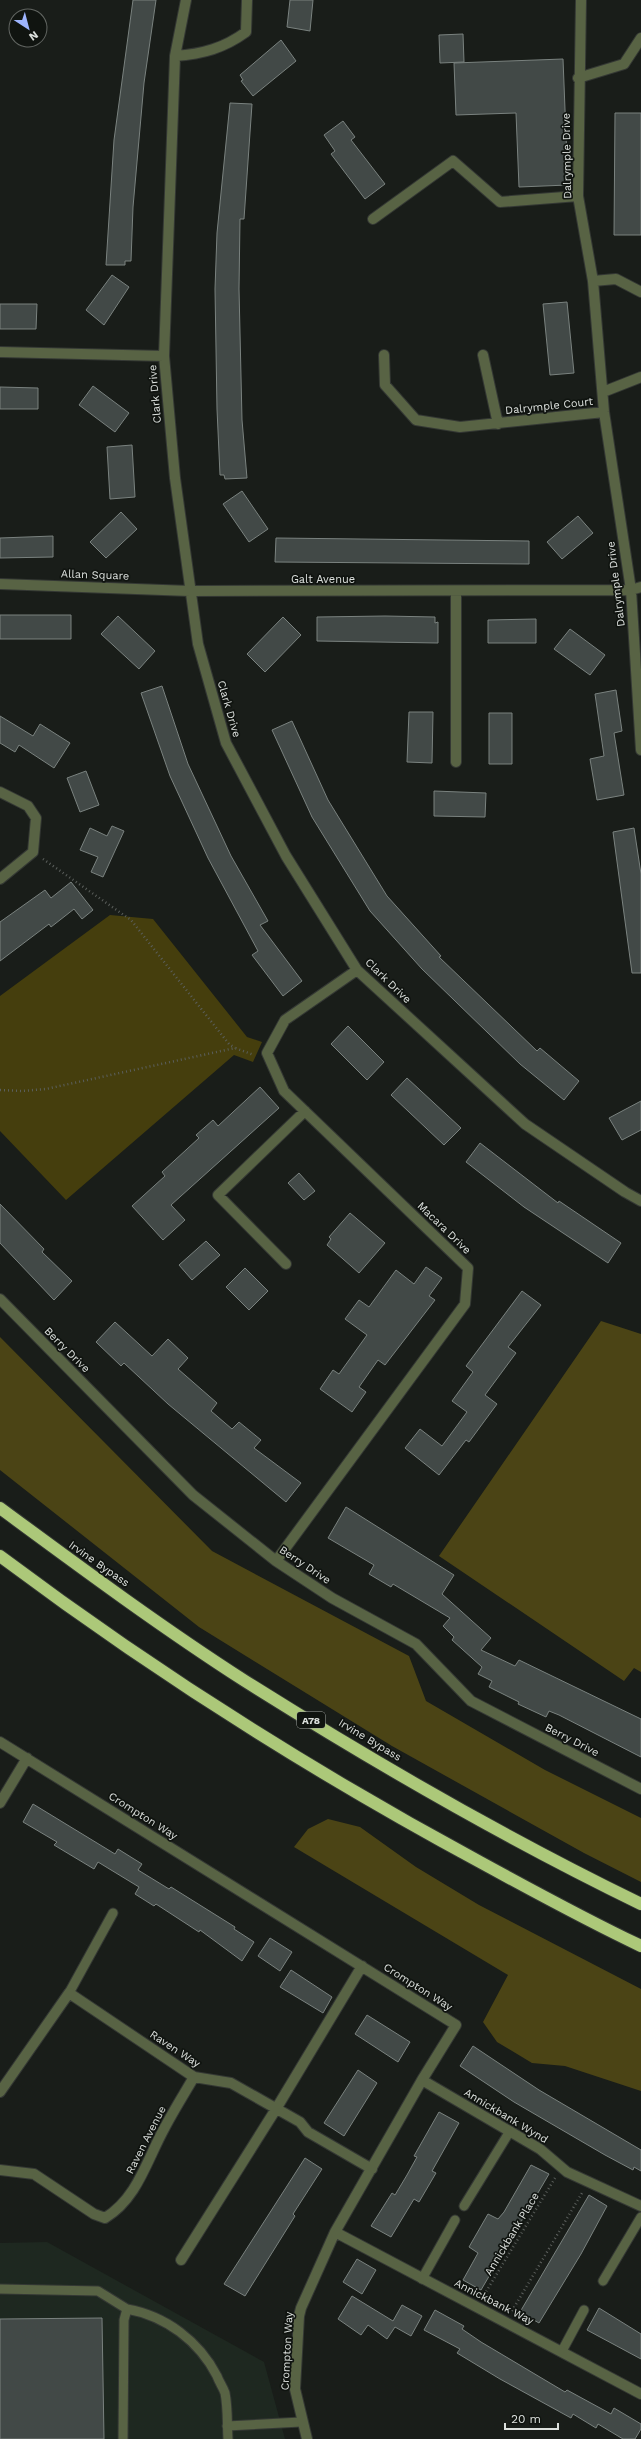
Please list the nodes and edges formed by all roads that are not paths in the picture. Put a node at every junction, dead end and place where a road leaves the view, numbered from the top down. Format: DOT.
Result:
graph roads {
  1 [pos="186,0"];
  2 [pos="247,0"];
  3 [pos="581,0"];
  4 [pos="641,38"];
  5 [pos="175,56"];
  6 [pos="578,78"];
  7 [pos="578,196"];
  8 [pos="373,219"];
  9 [pos="593,281"];
  10 [pos="641,292"];
  11 [pos="0,352"];
  12 [pos="384,355"];
  13 [pos="483,355"];
  14 [pos="164,356"];
  15 [pos="641,377"];
  16 [pos="603,392"];
  17 [pos="604,412"];
  18 [pos="498,424"];
  19 [pos="0,584"];
  20 [pos="641,587"];
  21 [pos="631,590"];
  22 [pos="190,591"];
  23 [pos="456,592"];
  24 [pos="641,750"];
  25 [pos="456,762"];
  26 [pos="0,792"];
  27 [pos="0,879"];
  28 [pos="357,970"];
  29 [pos="305,1111"];
  30 [pos="641,1200"];
  31 [pos="286,1264"];
  32 [pos="0,1299"];
  33 [pos="0,1508"];
  34 [pos="0,1556"];
  35 [pos="276,1561"];
  36 [pos="0,1742"];
  37 [pos="27,1758"];
  38 [pos="641,1789"];
  39 [pos="0,1803"];
  40 [pos="641,1904"];
  41 [pos="113,1913"];
  42 [pos="641,1946"];
  43 [pos="362,1966"];
  44 [pos="69,1993"];
  45 [pos="194,2077"];
  46 [pos="422,2080"];
  47 [pos="0,2092"];
  48 [pos="276,2109"];
  49 [pos="510,2131"];
  50 [pos="372,2169"];
  51 [pos="0,2170"];
  52 [pos="464,2206"];
  53 [pos="641,2206"];
  54 [pos="641,2217"];
  55 [pos="455,2220"];
  56 [pos="335,2232"];
  57 [pos="181,2260"];
  58 [pos="422,2279"];
  59 [pos="603,2281"];
  60 [pos="0,2289"];
  61 [pos="127,2309"];
  62 [pos="584,2310"];
  63 [pos="562,2351"];
  64 [pos="641,2394"];
  65 [pos="301,2422"];
  66 [pos="227,2426"];
  67 [pos="123,2439"];
  68 [pos="228,2439"];
  69 [pos="307,2439"];
  1 -- 5 [label="street, Clark Drive"];
  2 -- 5 [label="street"];
  3 -- 6 [label="street, Dalrymple Drive"];
  4 -- 6 [label="street"];
  5 -- 14 [label="street, Clark Drive"];
  6 -- 7 [label="street, Dalrymple Drive"];
  7 -- 8 [label="street"];
  7 -- 9 [label="street, Dalrymple Drive"];
  9 -- 10 [label="street"];
  9 -- 16 [label="street, Dalrymple Drive"];
  11 -- 14 [label="street"];
  12 -- 18 [label="street, Dalrymple Court"];
  13 -- 18 [label="street, Dalrymple Court"];
  14 -- 22 [label="street, Clark Drive"];
  15 -- 16 [label="street"];
  16 -- 17 [label="street, Dalrymple Drive"];
  17 -- 18 [label="street, Dalrymple Court"];
  17 -- 21 [label="street, Dalrymple Drive"];
  19 -- 22 [label="street, Allan Square"];
  20 -- 21 [label="street, Galt Avenue"];
  21 -- 23 [label="street, Galt Avenue"];
  21 -- 24 [label="street, Dalrymple Drive"];
  22 -- 23 [label="street, Galt Avenue"];
  22 -- 28 [label="street, Clark Drive"];
  23 -- 25 [label="street"];
  26 -- 27 [label="street"];
  28 -- 29 [label="street, Macara Drive"];
  28 -- 30 [label="street, Clark Drive"];
  29 -- 31 [label="street"];
  29 -- 35 [label="street, Macara Drive"];
  32 -- 35 [label="street, Berry Drive"];
  33 -- 40 [label="highway, Irvine Bypass / A78"];
  34 -- 42 [label="highway"];
  35 -- 38 [label="street, Berry Drive"];
  36 -- 37 [label="street, Crompton Way"];
  37 -- 39 [label="street"];
  37 -- 43 [label="street, Crompton Way"];
  41 -- 44 [label="lane"];
  43 -- 46 [label="street, Crompton Way"];
  43 -- 48 [label="street"];
  44 -- 45 [label="street, Raven Way"];
  44 -- 47 [label="street"];
  45 -- 48 [label="street, Raven Way"];
  45 -- 51 [label="street, Raven Avenue"];
  46 -- 49 [label="street, Annickbank Wynd"];
  46 -- 50 [label="street, Crompton Way"];
  48 -- 50 [label="street, Raven Way"];
  48 -- 57 [label="street"];
  49 -- 52 [label="lane"];
  49 -- 53 [label="street, Annickbank Wynd"];
  50 -- 56 [label="street, Crompton Way"];
  54 -- 59 [label="lane"];
  55 -- 58 [label="lane"];
  56 -- 58 [label="street, Annickbank Way"];
  56 -- 65 [label="street, Crompton Way"];
  58 -- 63 [label="street, Annickbank Way"];
  60 -- 61 [label="lane"];
  61 -- 66 [label="lane"];
  61 -- 67 [label="lane"];
  62 -- 63 [label="lane"];
  63 -- 64 [label="street, Annickbank Way"];
  65 -- 66 [label="lane"];
  65 -- 69 [label="street, Crompton Way"];
  66 -- 68 [label="lane"];
}
